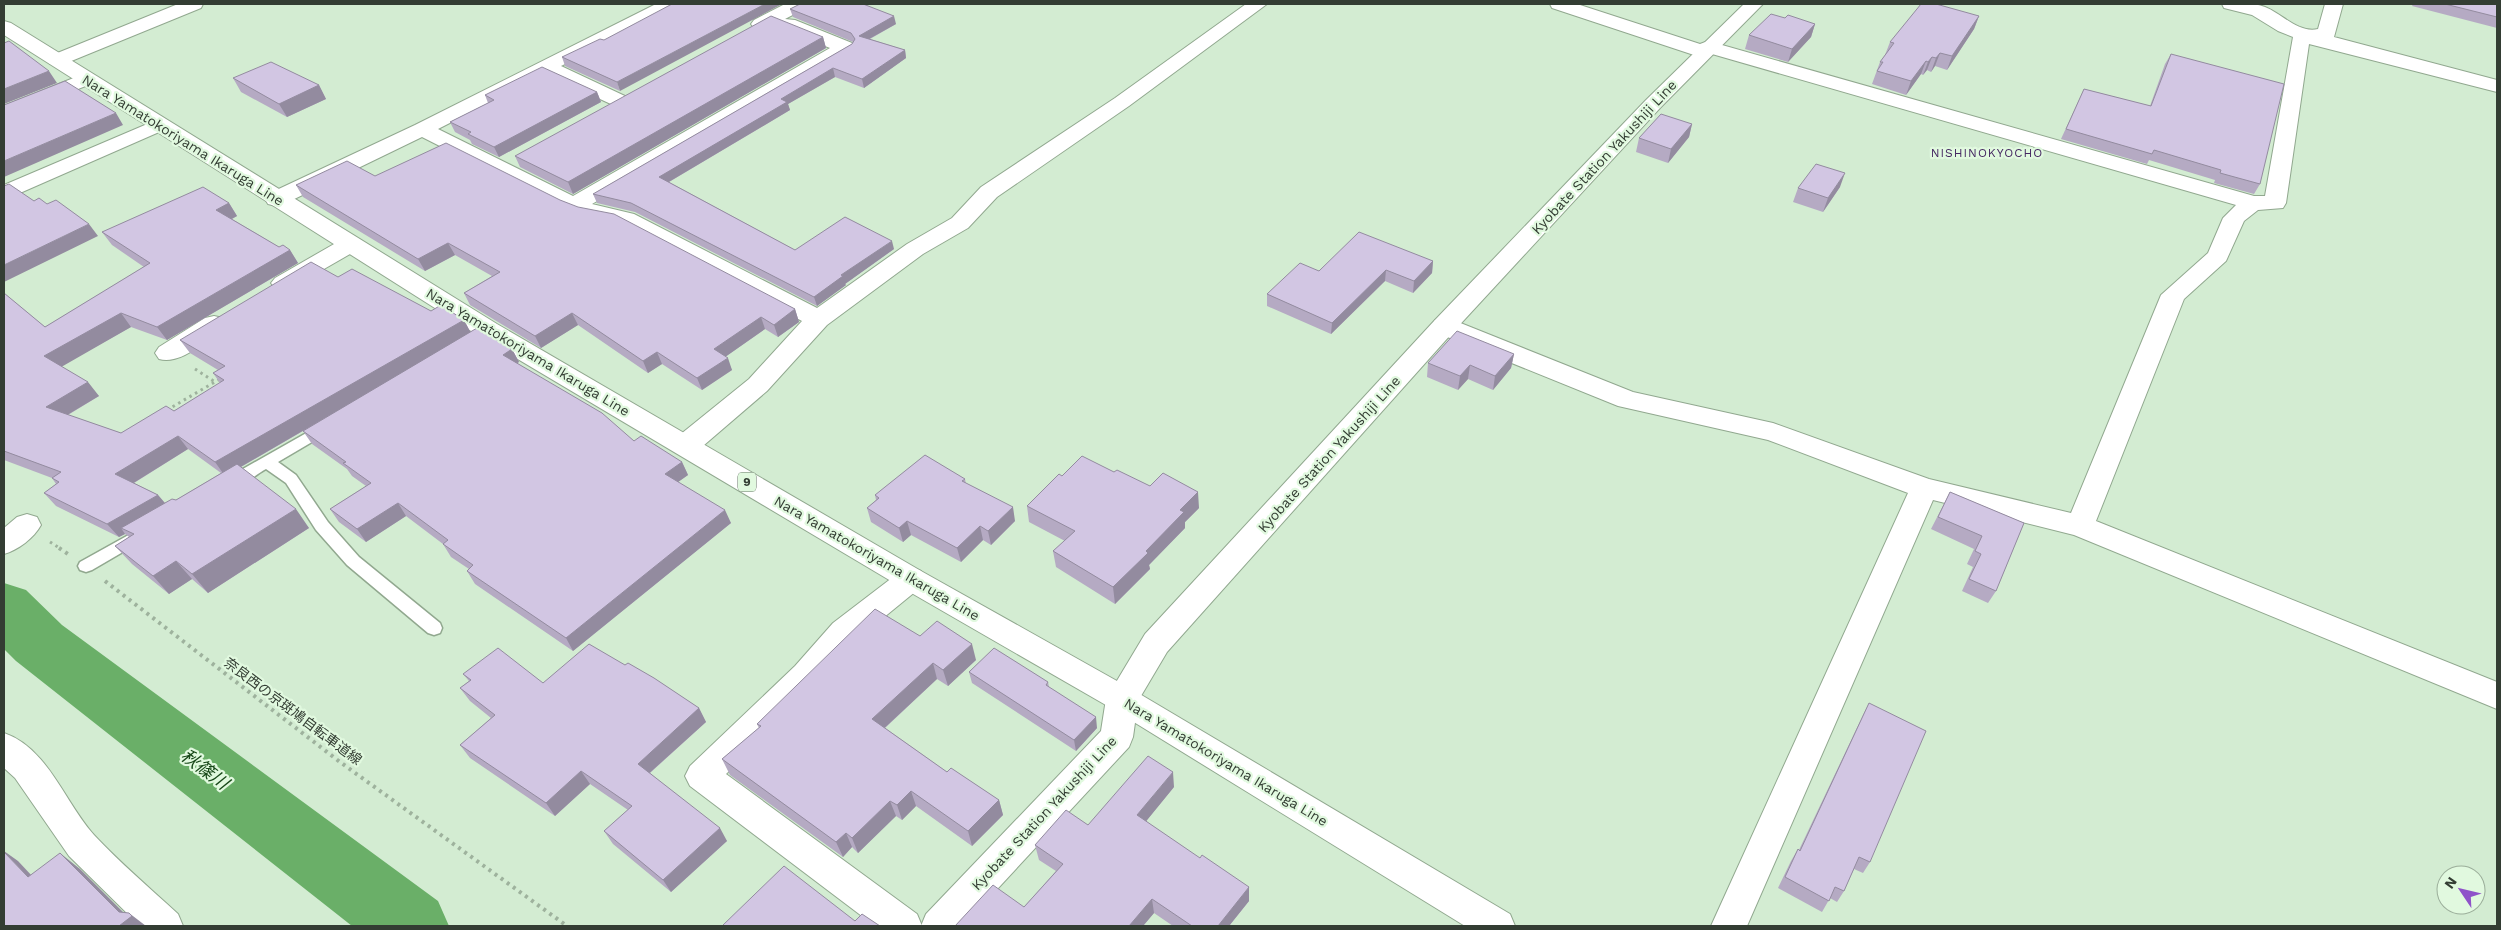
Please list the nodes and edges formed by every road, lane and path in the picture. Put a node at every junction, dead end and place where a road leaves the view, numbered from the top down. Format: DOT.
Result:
graph roads {
  1 [pos="194,4"];
  2 [pos="670,4"];
  3 [pos="799,4"];
  4 [pos="1258,4"];
  5 [pos="1559,4"];
  6 [pos="1754,4"];
  7 [pos="2231,4"];
  8 [pos="2334,4"];
  9 [pos="773,18"];
  10 [pos="4,27"];
  11 [pos="747,32"];
  12 [pos="2311,37"];
  13 [pos="1706,50"];
  14 [pos="57,60"];
  15 [pos="544,66"];
  16 [pos="86,79"];
  17 [pos="2497,86"];
  18 [pos="620,101"];
  19 [pos="4,112"];
  20 [pos="159,125"];
  21 [pos="422,129"];
  22 [pos="4,193"];
  23 [pos="276,199"];
  24 [pos="2253,203"];
  25 [pos="574,206"];
  26 [pos="349,244"];
  27 [pos="264,294"];
  28 [pos="230,314"];
  29 [pos="818,320"];
  30 [pos="1444,326"];
  31 [pos="168,353"];
  32 [pos="224,377"];
  33 [pos="164,412"];
  34 [pos="335,422"];
  35 [pos="686,445"];
  36 [pos="267,462"];
  37 [pos="1924,488"];
  38 [pos="215,492"];
  39 [pos="2080,526"];
  40 [pos="146,532"];
  41 [pos="16,534"];
  42 [pos="86,566"];
  43 [pos="911,579"];
  44 [pos="434,628"];
  45 [pos="2497,696"];
  46 [pos="1122,699"];
  47 [pos="4,747"];
  48 [pos="165,926"];
  49 [pos="567,926"];
  50 [pos="904,926"];
  51 [pos="939,926"];
  52 [pos="1497,926"];
  53 [pos="1729,926"];
  1 -- 14 [label="street"];
  2 -- 15 [label="street"];
  3 -- 9 [label="street"];
  4 -- 29 [label="street"];
  5 -- 13 [label="street"];
  6 -- 13 [label="street, Kyobate Station Yakushiji Line"];
  7 -- 12 [label="street"];
  8 -- 12 [label="street"];
  9 -- 11 [label="street"];
  9 -- 25 [label="street"];
  10 -- 14 [label="street, Nara Yamatokoriyama Ikaruga Line / 9"];
  12 -- 17 [label="street"];
  12 -- 24 [label="street"];
  13 -- 24 [label="street"];
  13 -- 30 [label="street, Kyobate Station Yakushiji Line"];
  14 -- 16 [label="street, Nara Yamatokoriyama Ikaruga Line / 9"];
  15 -- 18 [label="street"];
  15 -- 21 [label="street"];
  16 -- 19 [label="street"];
  16 -- 20 [label="street, Nara Yamatokoriyama Ikaruga Line / 9"];
  20 -- 22 [label="street"];
  20 -- 23 [label="street, Nara Yamatokoriyama Ikaruga Line / 9"];
  21 -- 23 [label="street"];
  21 -- 25 [label="street"];
  23 -- 26 [label="street, Nara Yamatokoriyama Ikaruga Line / 9"];
  24 -- 39 [label="street"];
  25 -- 29 [label="street"];
  26 -- 27 [label="street"];
  26 -- 35 [label="street, Nara Yamatokoriyama Ikaruga Line / 9"];
  28 -- 31 [label="street"];
  29 -- 35 [label="street"];
  30 -- 37 [label="street"];
  30 -- 46 [label="street, Kyobate Station Yakushiji Line"];
  32 -- 33 [label="path"];
  34 -- 36 [label="lane"];
  35 -- 43 [label="street, Nara Yamatokoriyama Ikaruga Line / 9"];
  36 -- 38 [label="lane"];
  36 -- 44 [label="lane"];
  37 -- 39 [label="street"];
  37 -- 53 [label="street"];
  39 -- 45 [label="street"];
  40 -- 42 [label="lane"];
  41 -- 42 [label="path, 奈良西の京斑鳩自転車道線"];
  42 -- 49 [label="path, 奈良西の京斑鳩自転車道線"];
  43 -- 46 [label="street, Nara Yamatokoriyama Ikaruga Line / 9"];
  43 -- 50 [label="street"];
  46 -- 51 [label="street, Kyobate Station Yakushiji Line"];
  46 -- 52 [label="street, Nara Yamatokoriyama Ikaruga Line / 9"];
  47 -- 48 [label="street"];
}
